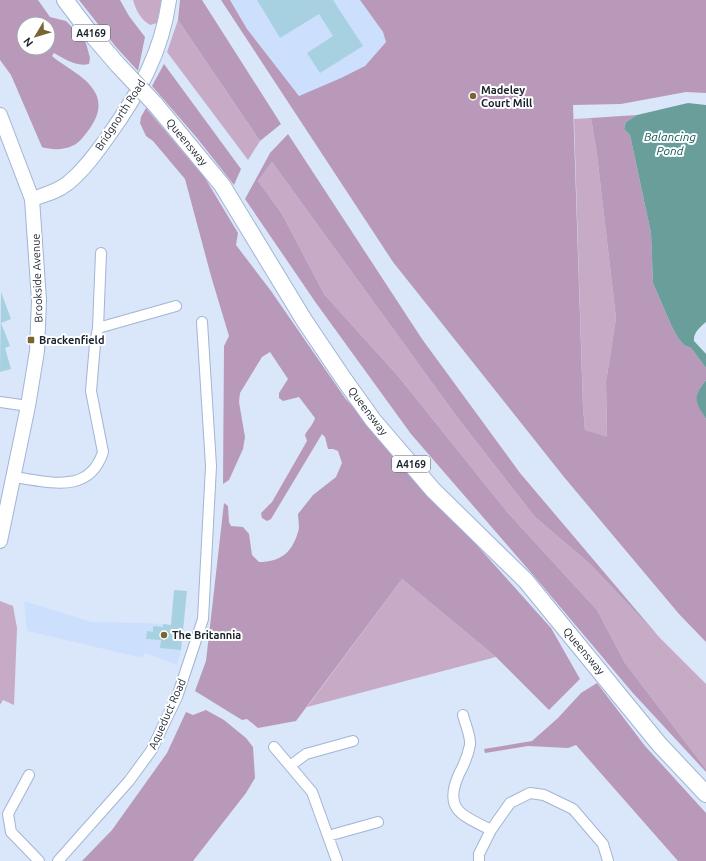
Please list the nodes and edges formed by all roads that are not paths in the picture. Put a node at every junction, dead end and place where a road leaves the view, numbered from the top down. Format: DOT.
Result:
graph roads {
  1 [pos="65,0"];
  2 [pos="169,0"];
  3 [pos="0,115"];
  4 [pos="32,199"];
  5 [pos="101,253"];
  6 [pos="176,306"];
  7 [pos="202,322"];
  8 [pos="98,328"];
  9 [pos="0,402"];
  10 [pos="28,406"];
  11 [pos="13,477"];
  12 [pos="0,540"];
  13 [pos="463,715"];
  14 [pos="353,741"];
  15 [pos="274,747"];
  16 [pos="290,766"];
  17 [pos="29,775"];
  18 [pos="706,794"];
  19 [pos="378,822"];
  20 [pos="491,830"];
  21 [pos="328,836"];
  22 [pos="39,861"];
  23 [pos="58,861"];
  24 [pos="337,861"];
  25 [pos="479,861"];
  26 [pos="608,861"];
  1 -- 18 [label="main road, Queensway / A4169, bridge"];
  2 -- 4 [label="street, Bridgnorth Road"];
  3 -- 4 [label="street, Brookside Avenue"];
  4 -- 10 [label="street, Brookside Avenue"];
  5 -- 8 [label="street"];
  6 -- 8 [label="street"];
  7 -- 23 [label="street, Aqueduct Road"];
  8 -- 11 [label="street"];
  9 -- 10 [label="street"];
  10 -- 11 [label="street, Brookside Avenue"];
  11 -- 12 [label="street, Brookside Avenue"];
  13 -- 20 [label="street"];
  14 -- 16 [label="street"];
  15 -- 16 [label="street"];
  16 -- 21 [label="street"];
  17 -- 22 [label="street"];
  19 -- 21 [label="street"];
  20 -- 25 [label="street"];
  20 -- 26 [label="street"];
  21 -- 24 [label="street"];
}
